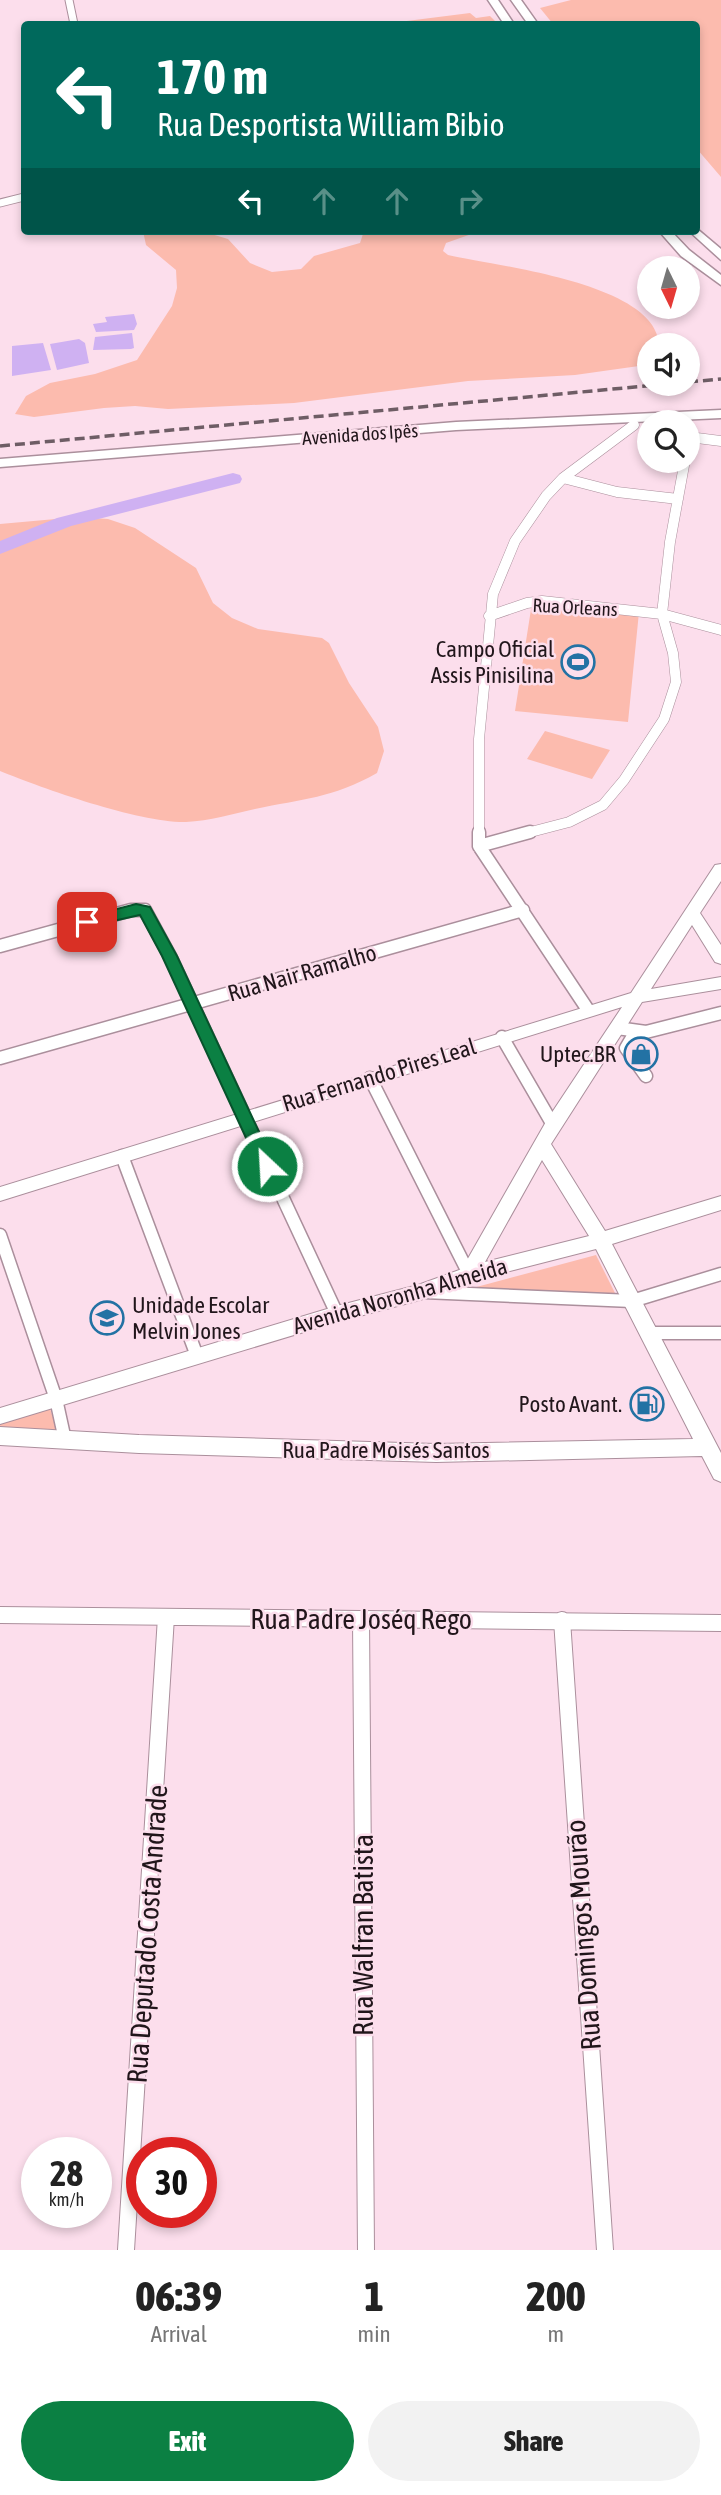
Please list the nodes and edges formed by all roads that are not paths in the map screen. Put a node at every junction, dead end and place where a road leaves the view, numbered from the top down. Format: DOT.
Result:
graph roads {
  1 [pos="69,0"];
  2 [pos="493,0"];
  3 [pos="516,0"];
  4 [pos="73,21"];
  5 [pos="507,21"];
  6 [pos="531,21"];
  7 [pos="21,198"];
  8 [pos="0,203"];
  9 [pos="669,235"];
  10 [pos="699,235"];
  11 [pos="721,256"];
  12 [pos="721,281"];
  13 [pos="721,414"];
  14 [pos="721,422"];
  15 [pos="634,425"];
  16 [pos="700,430"];
  17 [pos="700,437"];
  18 [pos="721,440"];
  19 [pos="237,448"];
  20 [pos="202,451"];
  21 [pos="0,463"];
  22 [pos="0,472"];
  23 [pos="683,473"];
  24 [pos="563,478"];
  25 [pos="678,499"];
  26 [pos="662,614"];
  27 [pos="489,615"];
  28 [pos="720,628"];
  29 [pos="479,846"];
  30 [pos="721,869"];
  31 [pos="523,910"];
  32 [pos="693,914"];
  33 [pos="0,946"];
  34 [pos="721,958"];
  35 [pos="721,983"];
  36 [pos="637,997"];
  37 [pos="192,1004"];
  38 [pos="588,1010"];
  39 [pos="721,1013"];
  40 [pos="617,1028"];
  41 [pos="636,1031"];
  42 [pos="502,1037"];
  43 [pos="0,1058"];
  44 [pos="646,1076"];
  45 [pos="370,1078"];
  46 [pos="244,1116"];
  47 [pos="554,1125"];
  48 [pos="543,1146"];
  49 [pos="122,1156"];
  50 [pos="0,1194"];
  51 [pos="721,1203"];
  52 [pos="0,1235"];
  53 [pos="601,1240"];
  54 [pos="469,1274"];
  55 [pos="721,1274"];
  56 [pos="420,1292"];
  57 [pos="632,1301"];
  58 [pos="337,1314"];
  59 [pos="649,1333"];
  60 [pos="721,1334"];
  61 [pos="197,1356"];
  62 [pos="56,1399"];
  63 [pos="0,1416"];
  64 [pos="0,1436"];
  65 [pos="65,1440"];
  66 [pos="708,1447"];
  67 [pos="721,1473"];
  68 [pos="0,1615"];
  69 [pos="166,1617"];
  70 [pos="361,1619"];
  71 [pos="562,1620"];
  72 [pos="721,1623"];
  73 [pos="126,2250"];
  74 [pos="366,2250"];
  75 [pos="605,2250"];
  1 -- 4 [label="street"];
  2 -- 5 [label="main road"];
  3 -- 6 [label="main road"];
  7 -- 8 [label="street"];
  9 -- 12 [label="main road"];
  10 -- 11 [label="main road"];
  13 -- 19 [label="main road, Avenida dos Ipês"];
  14 -- 16 [label="main road"];
  15 -- 19 [label="main road, Avenida dos Ipês"];
  15 -- 24 [label="street"];
  17 -- 18 [label="street"];
  19 -- 20 [label="main road, Avenida dos Ipês"];
  20 -- 21 [label="main road, Avenida dos Ipês"];
  20 -- 22 [label="main road, Avenida dos Ipês"];
  23 -- 25 [label="street"];
  24 -- 25 [label="street"];
  24 -- 27 [label="street"];
  25 -- 26 [label="street"];
  26 -- 27 [label="street, Rua Orleans"];
  26 -- 28 [label="street, Rua Orleans"];
  26 -- 29 [label="street"];
  27 -- 29 [label="street"];
  29 -- 31 [label="street"];
  30 -- 32 [label="main road"];
  31 -- 37 [label="street, Rua Nair Ramalho"];
  31 -- 38 [label="street"];
  32 -- 34 [label="main road"];
  32 -- 36 [label="main road"];
  33 -- 37 [label="street"];
  35 -- 36 [label="main road, Rua Fernando Pires Leal"];
  36 -- 38 [label="main road, Rua Fernando Pires Leal"];
  36 -- 40 [label="main road"];
  37 -- 43 [label="street, Rua Nair Ramalho"];
  37 -- 46 [label="street"];
  38 -- 42 [label="main road, Rua Fernando Pires Leal"];
  39 -- 41 [label="street"];
  40 -- 41 [label="street"];
  40 -- 47 [label="main road"];
  41 -- 44 [label="street"];
  42 -- 45 [label="main road, Rua Fernando Pires Leal"];
  42 -- 47 [label="street"];
  45 -- 46 [label="main road, Rua Fernando Pires Leal"];
  45 -- 54 [label="street"];
  46 -- 49 [label="main road, Rua Fernando Pires Leal"];
  46 -- 58 [label="street"];
  47 -- 48 [label="main road"];
  48 -- 53 [label="main road"];
  48 -- 54 [label="main road"];
  49 -- 50 [label="main road, Rua Fernando Pires Leal"];
  49 -- 61 [label="street"];
  51 -- 53 [label="main road, Avenida Noronha Almeida"];
  52 -- 62 [label="street"];
  53 -- 54 [label="main road, Avenida Noronha Almeida"];
  53 -- 57 [label="main road"];
  54 -- 56 [label="main road, Avenida Noronha Almeida"];
  55 -- 57 [label="street"];
  56 -- 57 [label="street"];
  56 -- 58 [label="main road, Avenida Noronha Almeida"];
  57 -- 59 [label="main road"];
  58 -- 61 [label="main road, Avenida Noronha Almeida"];
  59 -- 60 [label="street"];
  59 -- 66 [label="main road"];
  61 -- 62 [label="main road, Avenida Noronha Almeida"];
  62 -- 63 [label="main road, Avenida Noronha Almeida"];
  62 -- 65 [label="street"];
  64 -- 65 [label="main road, Rua Padre Moisés Santos"];
  65 -- 66 [label="main road, Rua Padre Moisés Santos"];
  66 -- 67 [label="main road"];
  68 -- 69 [label="street, Rua Padre Joséq Rego"];
  69 -- 70 [label="street, Rua Padre Joséq Rego"];
  69 -- 73 [label="street, Rua Deputado Costa Andrade"];
  70 -- 71 [label="street, Rua Padre Joséq Rego"];
  70 -- 74 [label="street, Rua Walfran Batista"];
  71 -- 72 [label="street, Rua Padre Joséq Rego"];
  71 -- 75 [label="street, Rua Domingos Mourão"];
}
